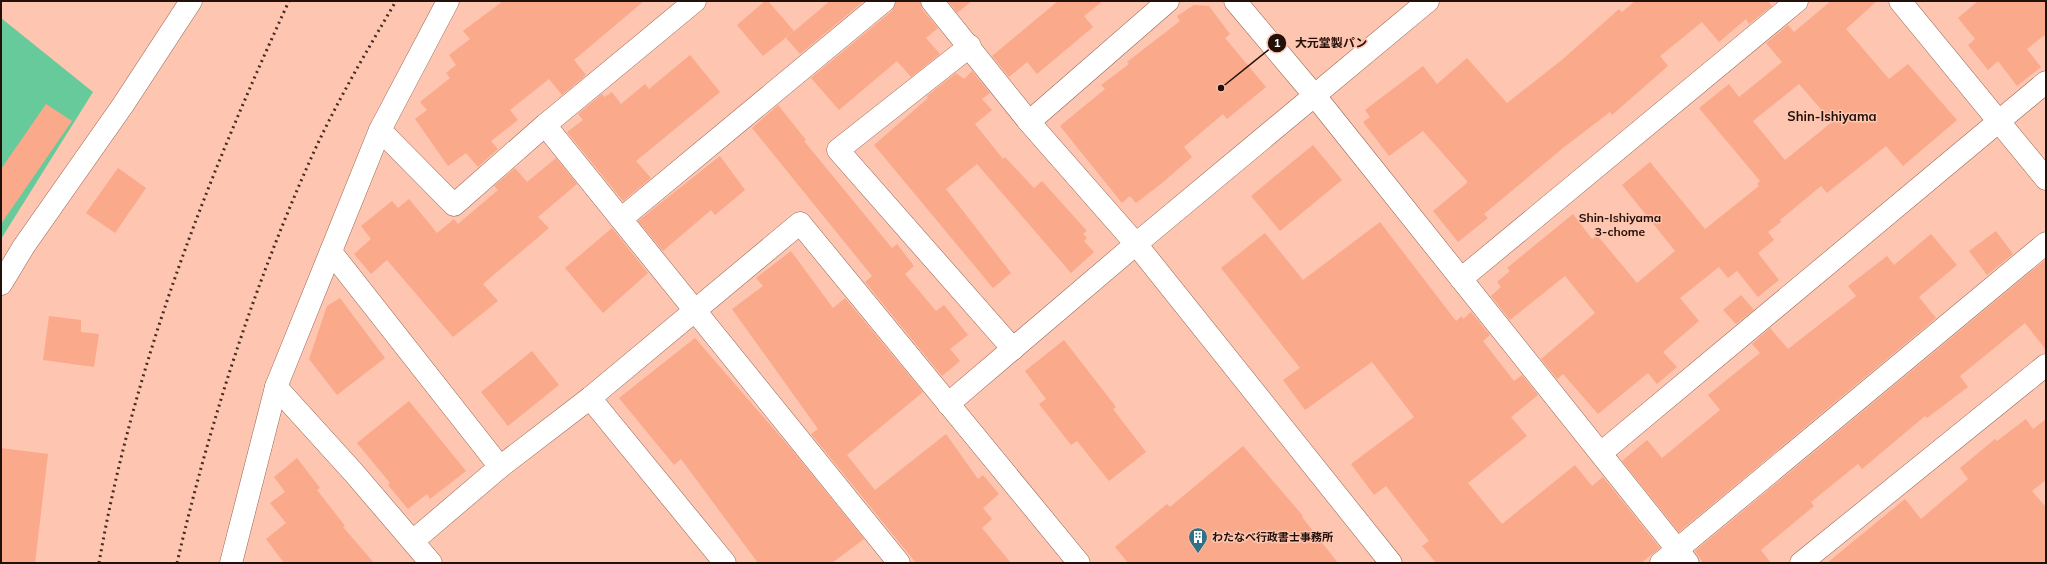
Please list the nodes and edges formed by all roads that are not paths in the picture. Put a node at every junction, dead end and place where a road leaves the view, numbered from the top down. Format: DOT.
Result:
graph roads {
  1 [pos="191,1"];
  2 [pos="448,1"];
  3 [pos="694,1"];
  4 [pos="884,1"];
  5 [pos="932,1"];
  6 [pos="1168,1"];
  7 [pos="1235,1"];
  8 [pos="1428,1"];
  9 [pos="1797,1"];
  10 [pos="1900,1"];
  11 [pos="970,46"];
  12 [pos="2046,82"];
  13 [pos="1315,96"];
  14 [pos="1999,121"];
  15 [pos="1029,122"];
  16 [pos="545,125"];
  17 [pos="380,130"];
  18 [pos="2046,178"];
  19 [pos="621,220"];
  20 [pos="2046,243"];
  21 [pos="1136,244"];
  22 [pos="331,252"];
  23 [pos="1461,279"];
  24 [pos="1,284"];
  25 [pos="694,310"];
  26 [pos="1013,349"];
  27 [pos="2046,365"];
  28 [pos="276,387"];
  29 [pos="590,398"];
  30 [pos="948,404"];
  31 [pos="1601,453"];
  32 [pos="500,467"];
  33 [pos="413,541"];
  34 [pos="1675,558"];
  35 [pos="231,563"];
  36 [pos="431,563"];
  37 [pos="725,563"];
  38 [pos="899,563"];
  39 [pos="1079,563"];
  40 [pos="1390,563"];
  41 [pos="1801,563"];
  1 -- 24 [label="street"];
  2 -- 17 [label="street"];
  3 -- 16 [label="street"];
  4 -- 19 [label="street"];
  5 -- 11 [label="street"];
  6 -- 15 [label="street"];
  7 -- 13 [label="street"];
  8 -- 13 [label="street"];
  9 -- 23 [label="street"];
  10 -- 14 [label="street"];
  11 -- 15 [label="street"];
  11 -- 26 [label="street"];
  12 -- 14 [label="street"];
  13 -- 21 [label="street"];
  13 -- 23 [label="street"];
  14 -- 18 [label="street"];
  14 -- 31 [label="street"];
  15 -- 21 [label="street"];
  16 -- 17 [label="street"];
  16 -- 19 [label="street"];
  17 -- 22 [label="street"];
  19 -- 25 [label="street"];
  20 -- 34 [label="street"];
  21 -- 26 [label="street"];
  21 -- 40 [label="street"];
  22 -- 28 [label="street"];
  22 -- 32 [label="street"];
  23 -- 31 [label="street"];
  25 -- 29 [label="street"];
  25 -- 30 [label="street"];
  25 -- 38 [label="street"];
  26 -- 30 [label="street"];
  27 -- 41 [label="street"];
  28 -- 33 [label="street"];
  28 -- 35 [label="street"];
  29 -- 32 [label="street"];
  29 -- 37 [label="street"];
  30 -- 39 [label="street"];
  31 -- 34 [label="street"];
  32 -- 33 [label="street"];
  33 -- 36 [label="street"];
}
